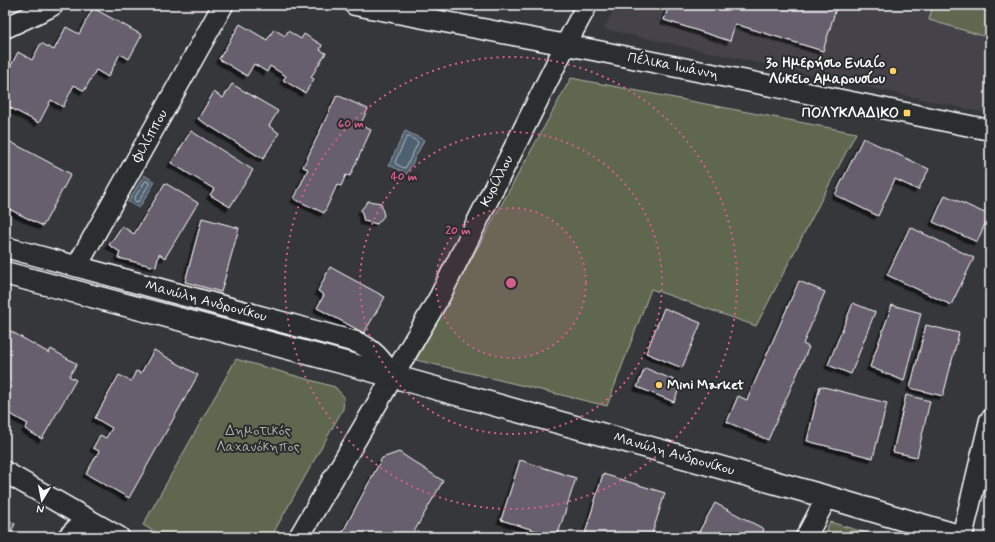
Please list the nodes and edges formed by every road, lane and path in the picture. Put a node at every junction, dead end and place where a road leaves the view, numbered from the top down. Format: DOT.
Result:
graph roads {
  1 [pos="53,5"];
  2 [pos="223,5"];
  3 [pos="355,5"];
  4 [pos="587,5"];
  5 [pos="5,28"];
  6 [pos="566,44"];
  7 [pos="990,130"];
  8 [pos="5,247"];
  9 [pos="77,266"];
  10 [pos="5,273"];
  11 [pos="393,376"];
  12 [pos="990,420"];
  13 [pos="5,472"];
  14 [pos="827,497"];
  15 [pos="86,519"];
  16 [pos="958,536"];
  17 [pos="68,537"];
  18 [pos="119,537"];
  19 [pos="299,537"];
  20 [pos="806,537"];
  1 -- 5 [label="street"];
  2 -- 9 [label="street, Φιλίππου"];
  3 -- 6 [label="street, Πέλικα Ιωάννη"];
  4 -- 6 [label="street, Κυρίλλου"];
  6 -- 7 [label="street, Πέλικα Ιωάννη"];
  6 -- 11 [label="street, Κυρίλλου"];
  8 -- 9 [label="street, Μανώλη Ανδρονίκου"];
  9 -- 11 [label="street, Μανώλη Ανδρονίκου"];
  10 -- 11 [label="street, Μανώλη Ανδρονίκου"];
  11 -- 14 [label="street, Μανώλη Ανδρονίκου"];
  11 -- 19 [label="street, Κυρίλλου"];
  12 -- 16 [label="street"];
  13 -- 15 [label="street"];
  14 -- 16 [label="street, Μανώλη Ανδρονίκου"];
  14 -- 20 [label="street"];
  15 -- 17 [label="street"];
  15 -- 18 [label="street"];
}
